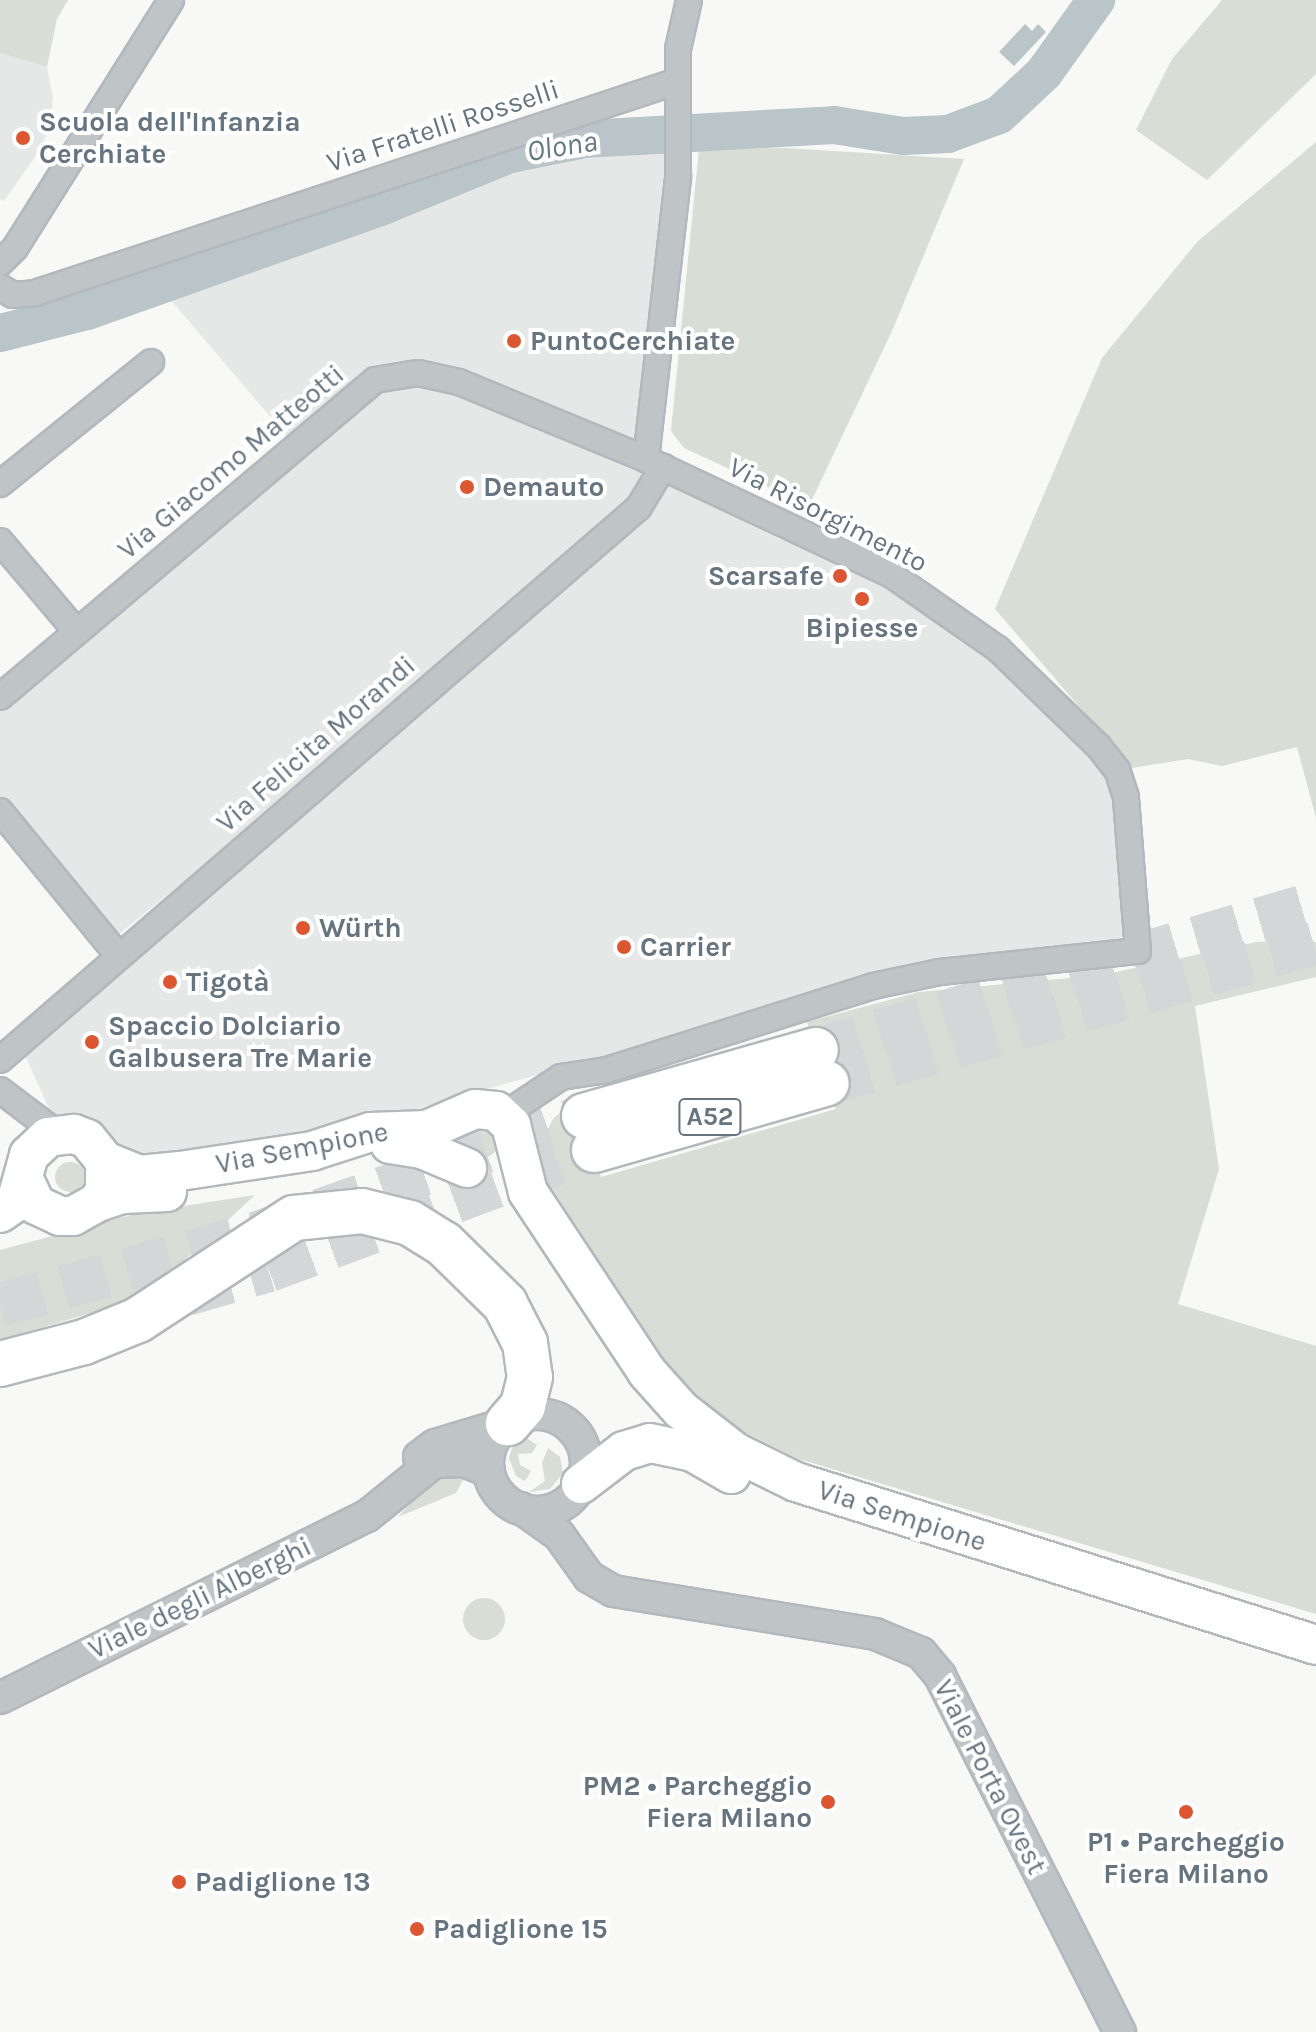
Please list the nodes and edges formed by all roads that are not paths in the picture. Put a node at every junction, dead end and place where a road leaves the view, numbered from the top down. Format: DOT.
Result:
graph roads {
  1 [pos="171,0"];
  2 [pos="689,0"];
  3 [pos="678,81"];
  4 [pos="0,263"];
  5 [pos="0,287"];
  6 [pos="151,362"];
  7 [pos="654,463"];
  8 [pos="0,484"];
  9 [pos="0,541"];
  10 [pos="76,631"];
  11 [pos="0,697"];
  12 [pos="0,811"];
  13 [pos="117,954"];
  14 [pos="0,1060"];
  15 [pos="821,1066"];
  16 [pos="5,1095"];
  17 [pos="497,1127"];
  18 [pos="589,1133"];
  19 [pos="39,1155"];
  20 [pos="105,1161"];
  21 [pos="472,1170"];
  22 [pos="98,1202"];
  23 [pos="47,1212"];
  24 [pos="0,1213"];
  25 [pos="0,1236"];
  26 [pos="570,1261"];
  27 [pos="0,1364"];
  28 [pos="508,1423"];
  29 [pos="489,1471"];
  30 [pos="581,1484"];
  31 [pos="397,1493"];
  32 [pos="521,1508"];
  33 [pos="896,1515"];
  34 [pos="642,1593"];
  35 [pos="1316,1645"];
  36 [pos="0,1698"];
  37 [pos="1120,2032"];
  1 -- 4 [label="street"];
  2 -- 3 [label="street"];
  3 -- 5 [label="street, Via Fratelli Rosselli"];
  3 -- 7 [label="street"];
  6 -- 8 [label="street"];
  7 -- 10 [label="street, Via Giacomo Matteotti"];
  7 -- 13 [label="street, Via Felicita Morandi"];
  7 -- 17 [label="street, Via Risorgimento"];
  9 -- 10 [label="street"];
  10 -- 11 [label="street, Via Giacomo Matteotti"];
  12 -- 13 [label="street"];
  13 -- 14 [label="street, Via Felicita Morandi"];
  15 -- 18 [label="highway, A52"];
  16 -- 19 [label="street"];
  17 -- 20 [label="main road, Via Sempione"];
  17 -- 21 [label="main road"];
  17 -- 21 [label="main road"];
  17 -- 26 [label="main road, Via Sempione"];
  19 -- 20 [label="main road"];
  19 -- 23 [label="main road"];
  19 -- 24 [label="main road"];
  20 -- 22 [label="main road"];
  21 -- 22 [label="main road, Via Sempione"];
  21 -- 26 [label="main road, Via Sempione"];
  22 -- 23 [label="main road"];
  23 -- 25 [label="main road"];
  26 -- 33 [label="main road, Via Sempione"];
  27 -- 28 [label="highway"];
  28 -- 29 [label="street"];
  28 -- 30 [label="street"];
  28 -- 31 [label="street, Viale degli Alberghi"];
  29 -- 31 [label="street, Viale degli Alberghi"];
  29 -- 32 [label="street"];
  30 -- 32 [label="street"];
  30 -- 33 [label="main road"];
  30 -- 34 [label="street, Viale Porta Ovest"];
  31 -- 36 [label="street, Viale degli Alberghi"];
  32 -- 34 [label="street, Viale Porta Ovest"];
  33 -- 35 [label="main road, Via Sempione"];
  34 -- 37 [label="street, Viale Porta Ovest"];
}
